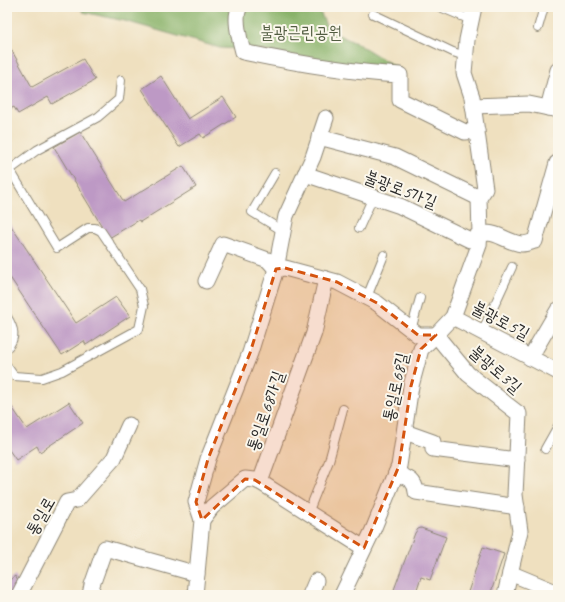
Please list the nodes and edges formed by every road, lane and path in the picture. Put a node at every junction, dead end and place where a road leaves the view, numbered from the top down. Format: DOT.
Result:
graph roads {
  1 [pos="240,7"];
  2 [pos="440,7"];
  3 [pos="544,7"];
  4 [pos="373,14"];
  5 [pos="473,14"];
  6 [pos="538,28"];
  7 [pos="466,56"];
  8 [pos="557,75"];
  9 [pos="121,80"];
  10 [pos="473,106"];
  11 [pos="553,109"];
  12 [pos="326,118"];
  13 [pos="477,131"];
  14 [pos="319,137"];
  15 [pos="557,164"];
  16 [pos="8,171"];
  17 [pos="275,174"];
  18 [pos="305,174"];
  19 [pos="554,190"];
  20 [pos="373,197"];
  21 [pos="479,198"];
  22 [pos="359,228"];
  23 [pos="283,231"];
  24 [pos="480,234"];
  25 [pos="384,256"];
  26 [pos="512,267"];
  27 [pos="276,269"];
  28 [pos="326,279"];
  29 [pos="206,281"];
  30 [pos="366,297"];
  31 [pos="420,298"];
  32 [pos="558,310"];
  33 [pos="453,317"];
  34 [pos="7,318"];
  35 [pos="411,330"];
  36 [pos="482,332"];
  37 [pos="436,335"];
  38 [pos="7,348"];
  39 [pos="530,358"];
  40 [pos="7,366"];
  41 [pos="558,372"];
  42 [pos="343,409"];
  43 [pos="129,425"];
  44 [pos="558,426"];
  45 [pos="405,432"];
  46 [pos="545,449"];
  47 [pos="517,460"];
  48 [pos="396,473"];
  49 [pos="260,482"];
  50 [pos="517,507"];
  51 [pos="308,512"];
  52 [pos="202,520"];
  53 [pos="364,548"];
  54 [pos="510,573"];
  55 [pos="197,574"];
  56 [pos="316,581"];
  57 [pos="558,593"];
  58 [pos="20,595"];
  59 [pos="90,595"];
  60 [pos="195,595"];
  61 [pos="310,595"];
  62 [pos="342,595"];
  63 [pos="504,595"];
  1 -- 13 [label="street"];
  2 -- 5 [label="lane"];
  3 -- 6 [label="lane"];
  4 -- 7 [label="lane"];
  5 -- 7 [label="street"];
  7 -- 10 [label="street"];
  8 -- 11 [label="street"];
  9 -- 16 [label="lane"];
  10 -- 11 [label="street"];
  10 -- 13 [label="street"];
  12 -- 14 [label="street, 통일로68가길"];
  13 -- 21 [label="street"];
  14 -- 18 [label="street, 통일로68가길"];
  14 -- 21 [label="street, 불광로5가길"];
  15 -- 19 [label="street, 불광로5가길"];
  16 -- 40 [label="lane"];
  17 -- 23 [label="lane"];
  18 -- 20 [label="street, 불광로5가길"];
  18 -- 23 [label="street, 통일로68가길"];
  19 -- 24 [label="street, 불광로5가길"];
  20 -- 22 [label="lane"];
  20 -- 24 [label="street, 불광로5가길"];
  21 -- 24 [label="street"];
  23 -- 27 [label="street, 통일로68가길"];
  24 -- 33 [label="street"];
  25 -- 30 [label="lane"];
  26 -- 36 [label="lane"];
  27 -- 28 [label="street"];
  27 -- 29 [label="street"];
  27 -- 52 [label="street, 통일로68가길"];
  28 -- 30 [label="street"];
  28 -- 49 [label="street, 통일로68가길"];
  30 -- 35 [label="street, 통일로68길"];
  31 -- 35 [label="lane"];
  32 -- 39 [label="street, 불광로5길"];
  33 -- 36 [label="street, 불광로5길"];
  33 -- 37 [label="street"];
  34 -- 38 [label="lane"];
  35 -- 37 [label="street, 통일로68길"];
  36 -- 39 [label="street, 불광로5길"];
  37 -- 45 [label="street, 통일로68길"];
  37 -- 47 [label="street, 불광로3길"];
  39 -- 41 [label="street, 불광로5길"];
  42 -- 51 [label="lane"];
  43 -- 58 [label="street, 통일로"];
  44 -- 46 [label="lane"];
  45 -- 47 [label="street"];
  45 -- 48 [label="street, 통일로68길"];
  47 -- 50 [label="street, 불광로3길"];
  48 -- 50 [label="street"];
  48 -- 53 [label="street, 통일로68길"];
  49 -- 51 [label="street"];
  49 -- 52 [label="street"];
  50 -- 54 [label="street, 불광로3길"];
  51 -- 53 [label="street"];
  52 -- 55 [label="street, 통일로68가길"];
  53 -- 62 [label="street, 통일로68길"];
  54 -- 57 [label="street"];
  54 -- 63 [label="street, 불광로3길"];
  55 -- 59 [label="street"];
  55 -- 60 [label="street, 통일로68가길"];
  56 -- 61 [label="street"];
}
